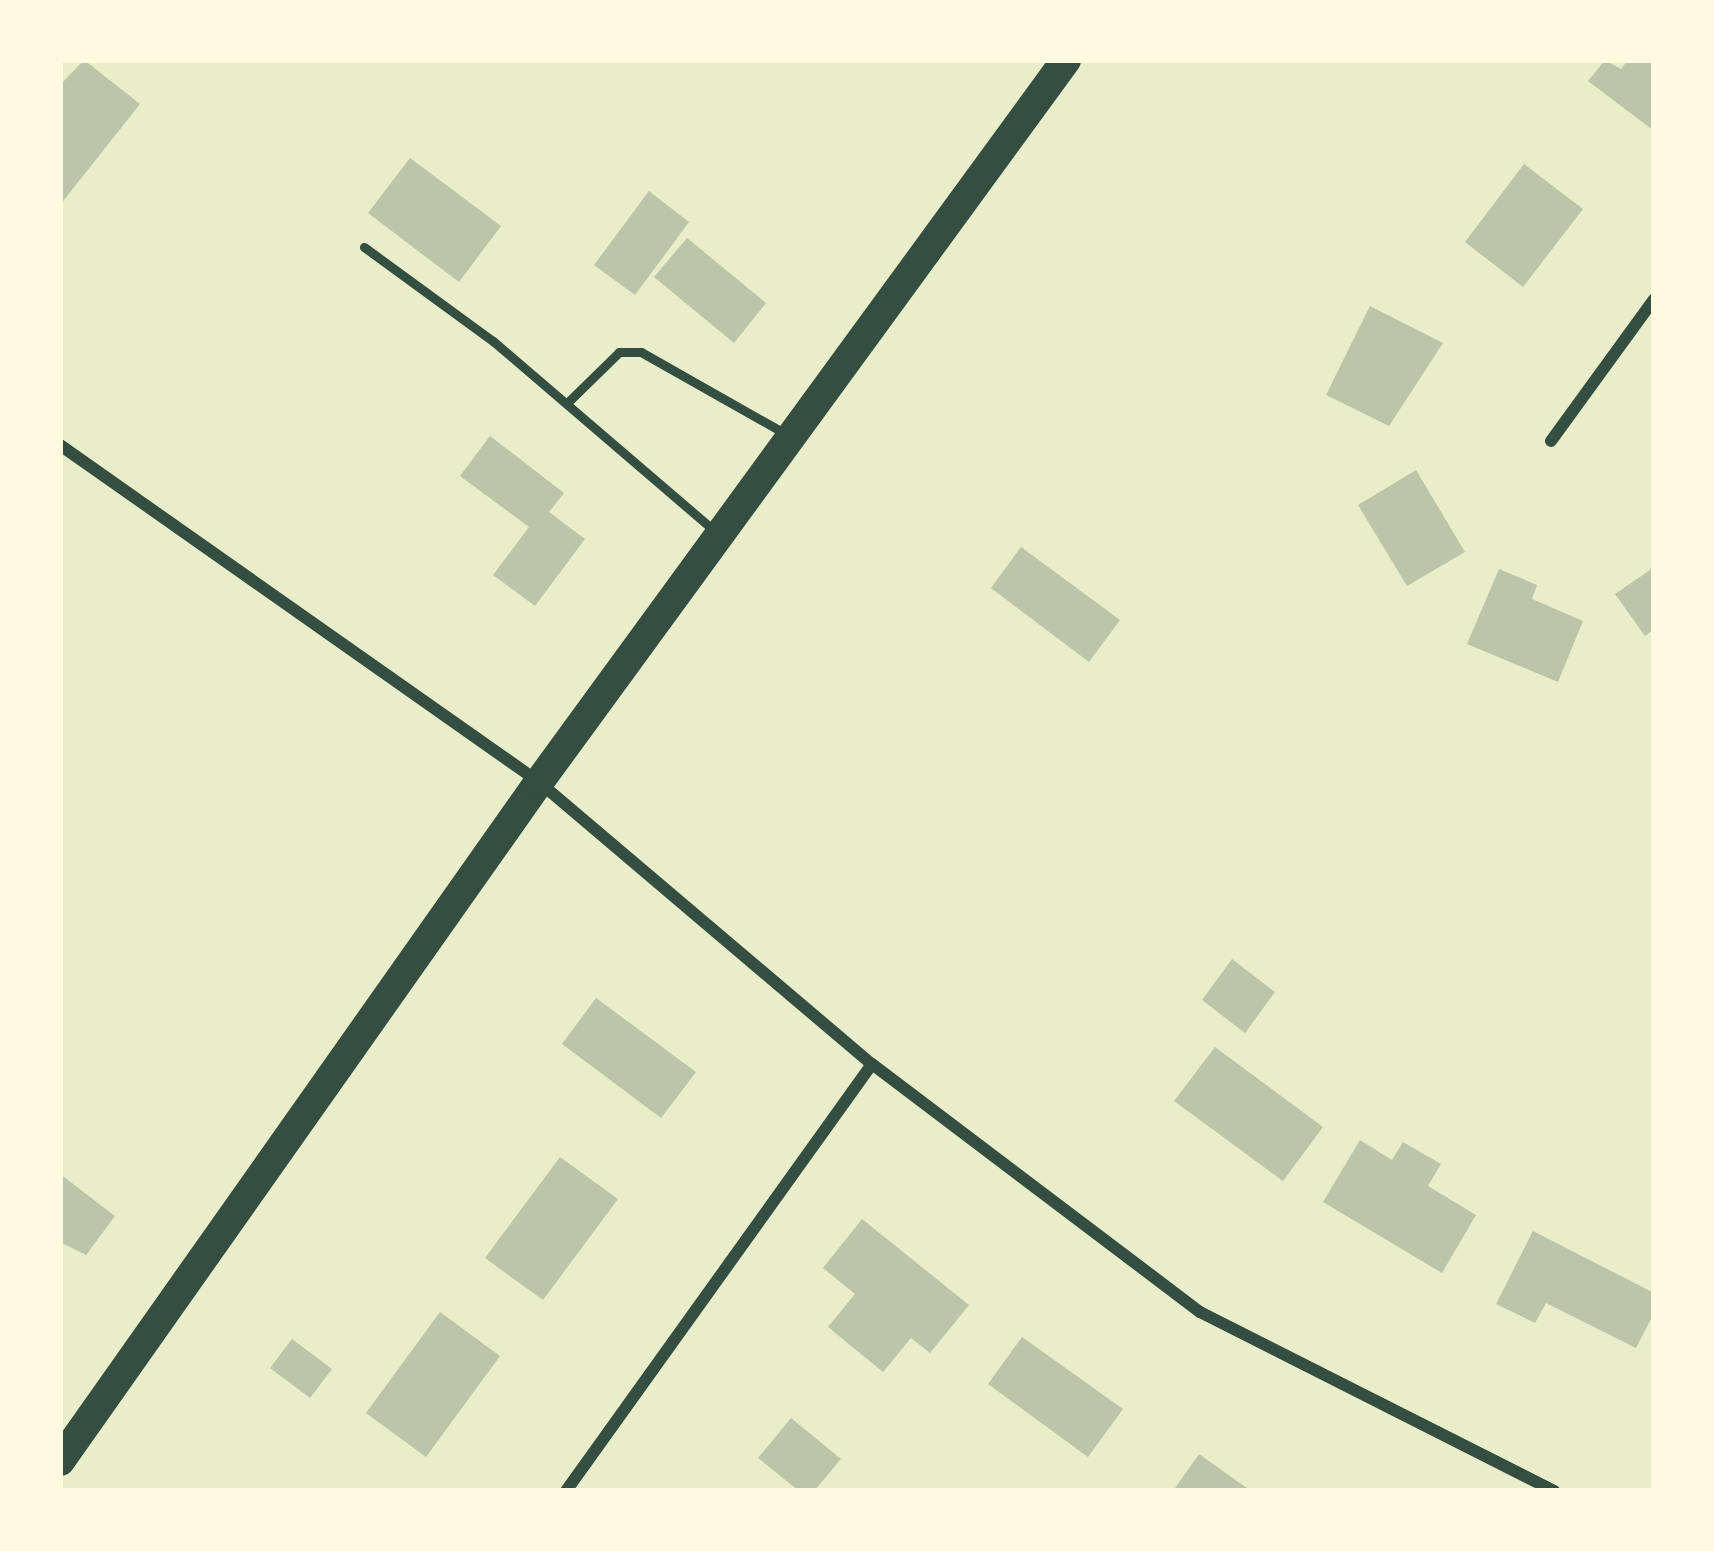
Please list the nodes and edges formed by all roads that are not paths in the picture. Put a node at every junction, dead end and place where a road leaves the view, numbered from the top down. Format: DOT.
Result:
graph roads {
  1 [pos="1066,60"];
  2 [pos="364,247"];
  3 [pos="1654,299"];
  4 [pos="567,403"];
  5 [pos="793,438"];
  6 [pos="1550,441"];
  7 [pos="60,445"];
  8 [pos="720,536"];
  9 [pos="539,782"];
  10 [pos="872,1064"];
  11 [pos="60,1461"];
  12 [pos="566,1491"];
  13 [pos="1554,1491"];
  1 -- 5 [label="main road"];
  2 -- 4 [label="lane"];
  3 -- 6 [label="street"];
  4 -- 5 [label="lane"];
  4 -- 8 [label="lane"];
  5 -- 8 [label="main road"];
  7 -- 9 [label="street"];
  8 -- 9 [label="main road"];
  9 -- 10 [label="street"];
  9 -- 11 [label="main road"];
  10 -- 12 [label="street"];
  10 -- 13 [label="street"];
}
